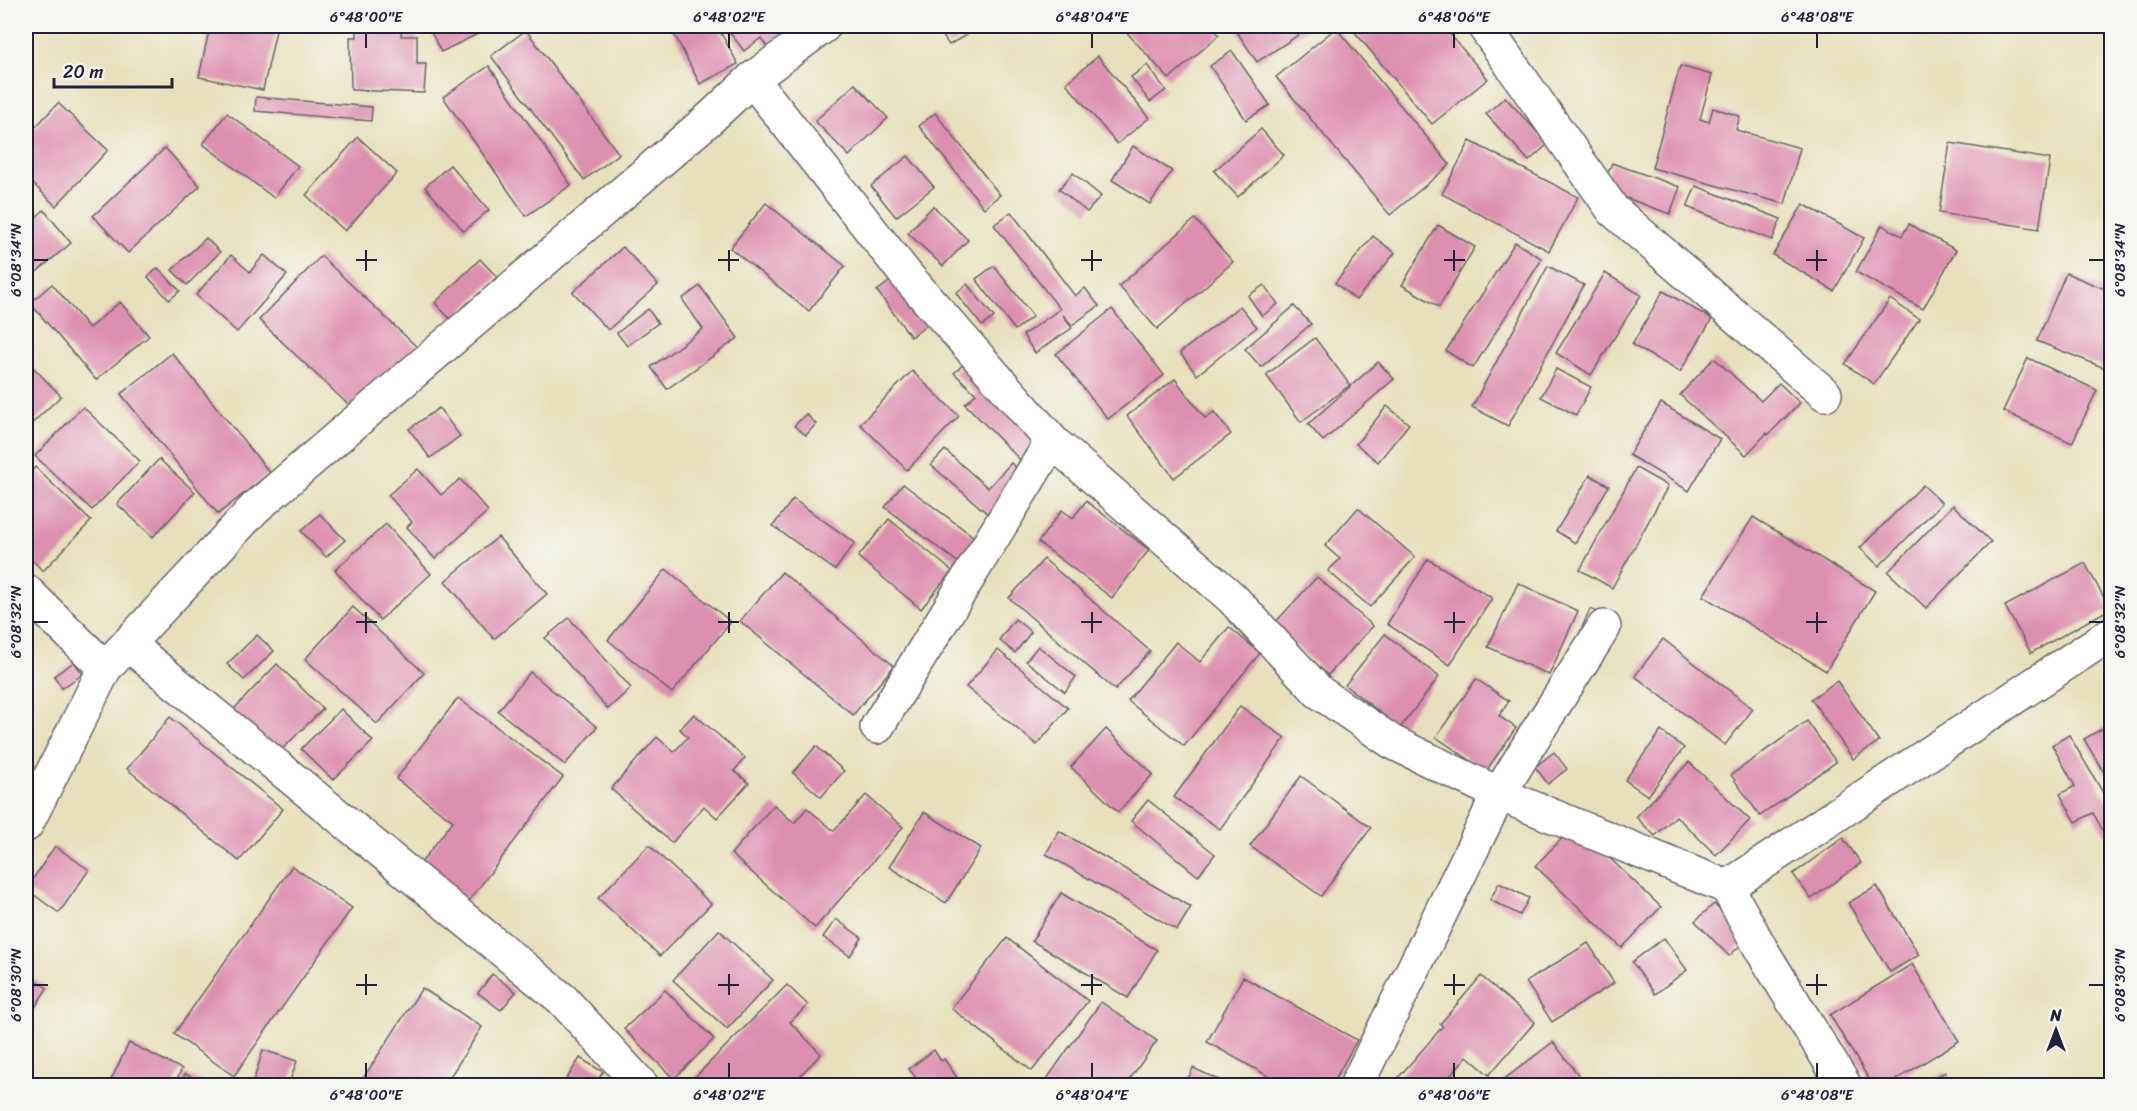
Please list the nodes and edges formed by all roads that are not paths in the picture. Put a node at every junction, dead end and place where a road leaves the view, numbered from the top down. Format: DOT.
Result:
graph roads {
  1 [pos="824,26"];
  2 [pos="1484,26"];
  3 [pos="752,79"];
  4 [pos="1824,394"];
  5 [pos="1052,441"];
  6 [pos="26,591"];
  7 [pos="1604,627"];
  8 [pos="2112,633"];
  9 [pos="129,645"];
  10 [pos="105,668"];
  11 [pos="877,727"];
  12 [pos="1499,794"];
  13 [pos="26,825"];
  14 [pos="1727,887"];
  15 [pos="642,1086"];
  16 [pos="1356,1086"];
  17 [pos="1845,1086"];
  1 -- 3 [label="street"];
  2 -- 4 [label="street"];
  3 -- 5 [label="street"];
  3 -- 9 [label="street"];
  5 -- 11 [label="street"];
  5 -- 12 [label="street"];
  6 -- 10 [label="street"];
  7 -- 12 [label="street"];
  8 -- 14 [label="street"];
  9 -- 10 [label="street"];
  9 -- 15 [label="street"];
  10 -- 13 [label="street"];
  12 -- 14 [label="street"];
  12 -- 16 [label="street"];
  14 -- 17 [label="street"];
}
